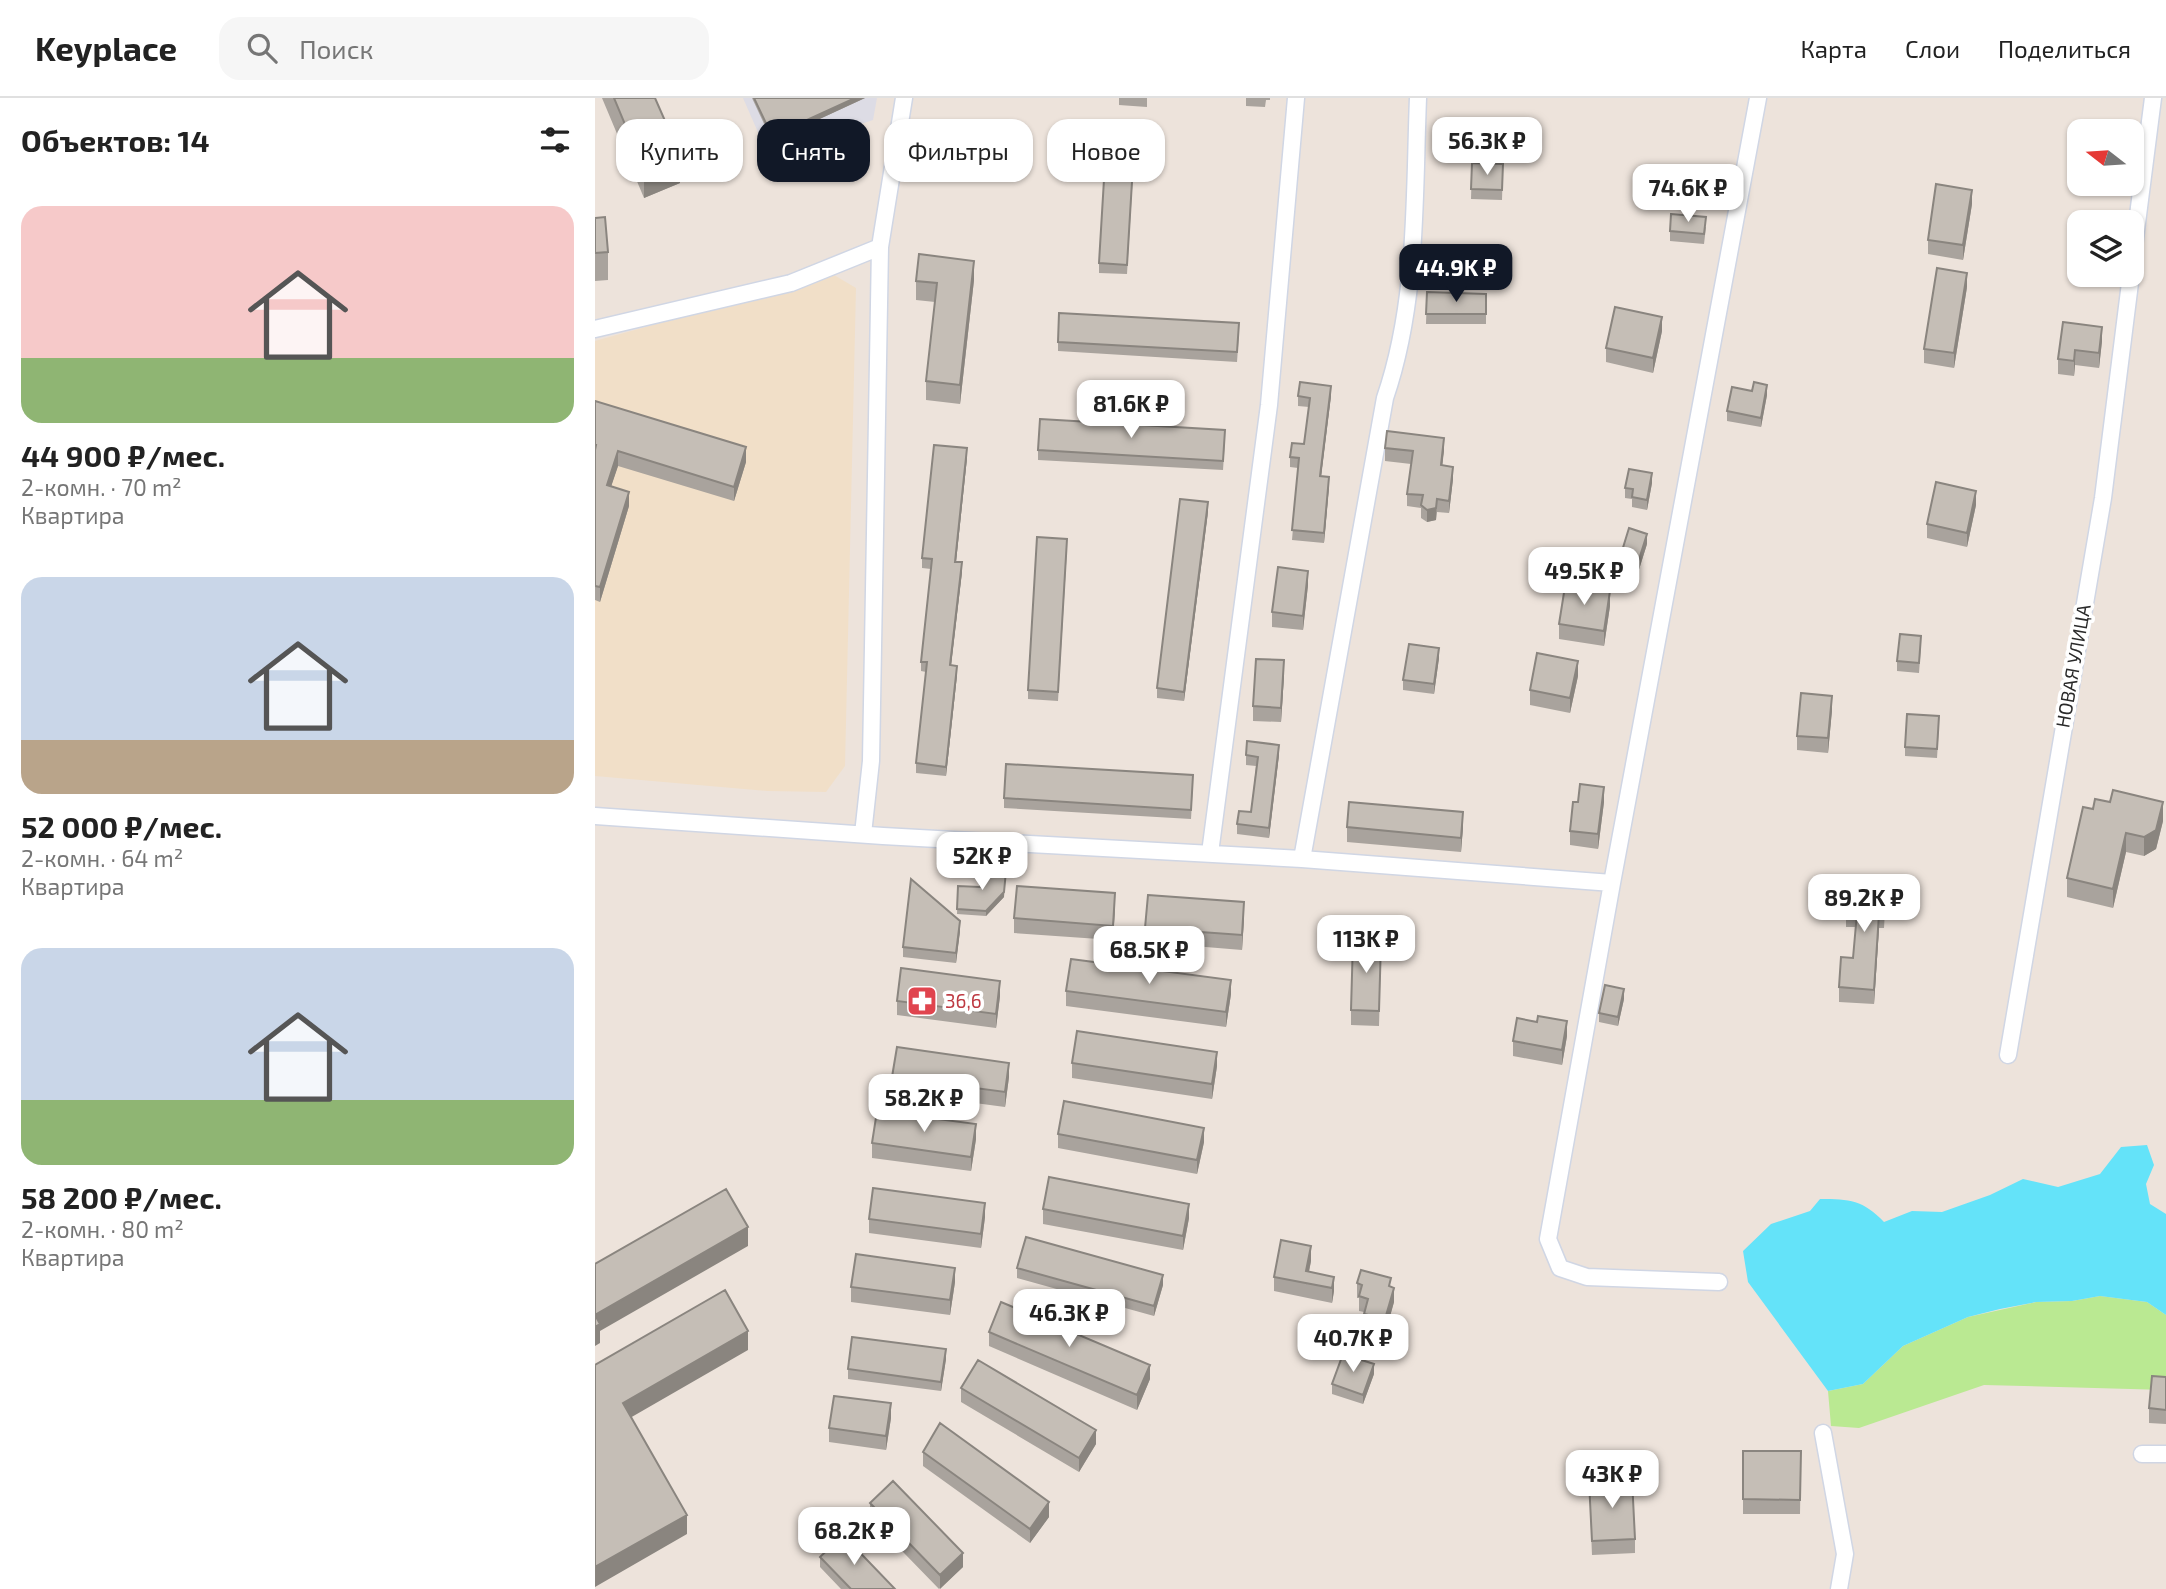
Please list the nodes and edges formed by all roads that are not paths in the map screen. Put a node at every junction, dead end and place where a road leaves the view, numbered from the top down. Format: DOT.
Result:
graph roads {
  1 [pos="904,98"];
  2 [pos="1296,98"];
  3 [pos="1418,98"];
  4 [pos="1758,98"];
  5 [pos="2153,98"];
  6 [pos="2139,210"];
  7 [pos="880,247"];
  8 [pos="2129,287"];
  9 [pos="595,329"];
  10 [pos="595,816"];
  11 [pos="863,834"];
  12 [pos="1210,853"];
  13 [pos="1302,859"];
  14 [pos="1612,883"];
  15 [pos="2008,1055"];
  16 [pos="1719,1282"];
  17 [pos="1823,1433"];
  18 [pos="2142,1454"];
  19 [pos="2166,1454"];
  20 [pos="1839,1589"];
  1 -- 7 [label="street"];
  2 -- 12 [label="street"];
  3 -- 13 [label="street"];
  4 -- 14 [label="street"];
  5 -- 6 [label="street, НОВАЯ УЛИЦА"];
  7 -- 9 [label="street"];
  7 -- 11 [label="street"];
  8 -- 15 [label="street, НОВАЯ УЛИЦА"];
  10 -- 11 [label="street"];
  11 -- 12 [label="street"];
  12 -- 13 [label="street"];
  13 -- 14 [label="street"];
  14 -- 16 [label="street"];
  17 -- 20 [label="street"];
  18 -- 19 [label="street"];
}
